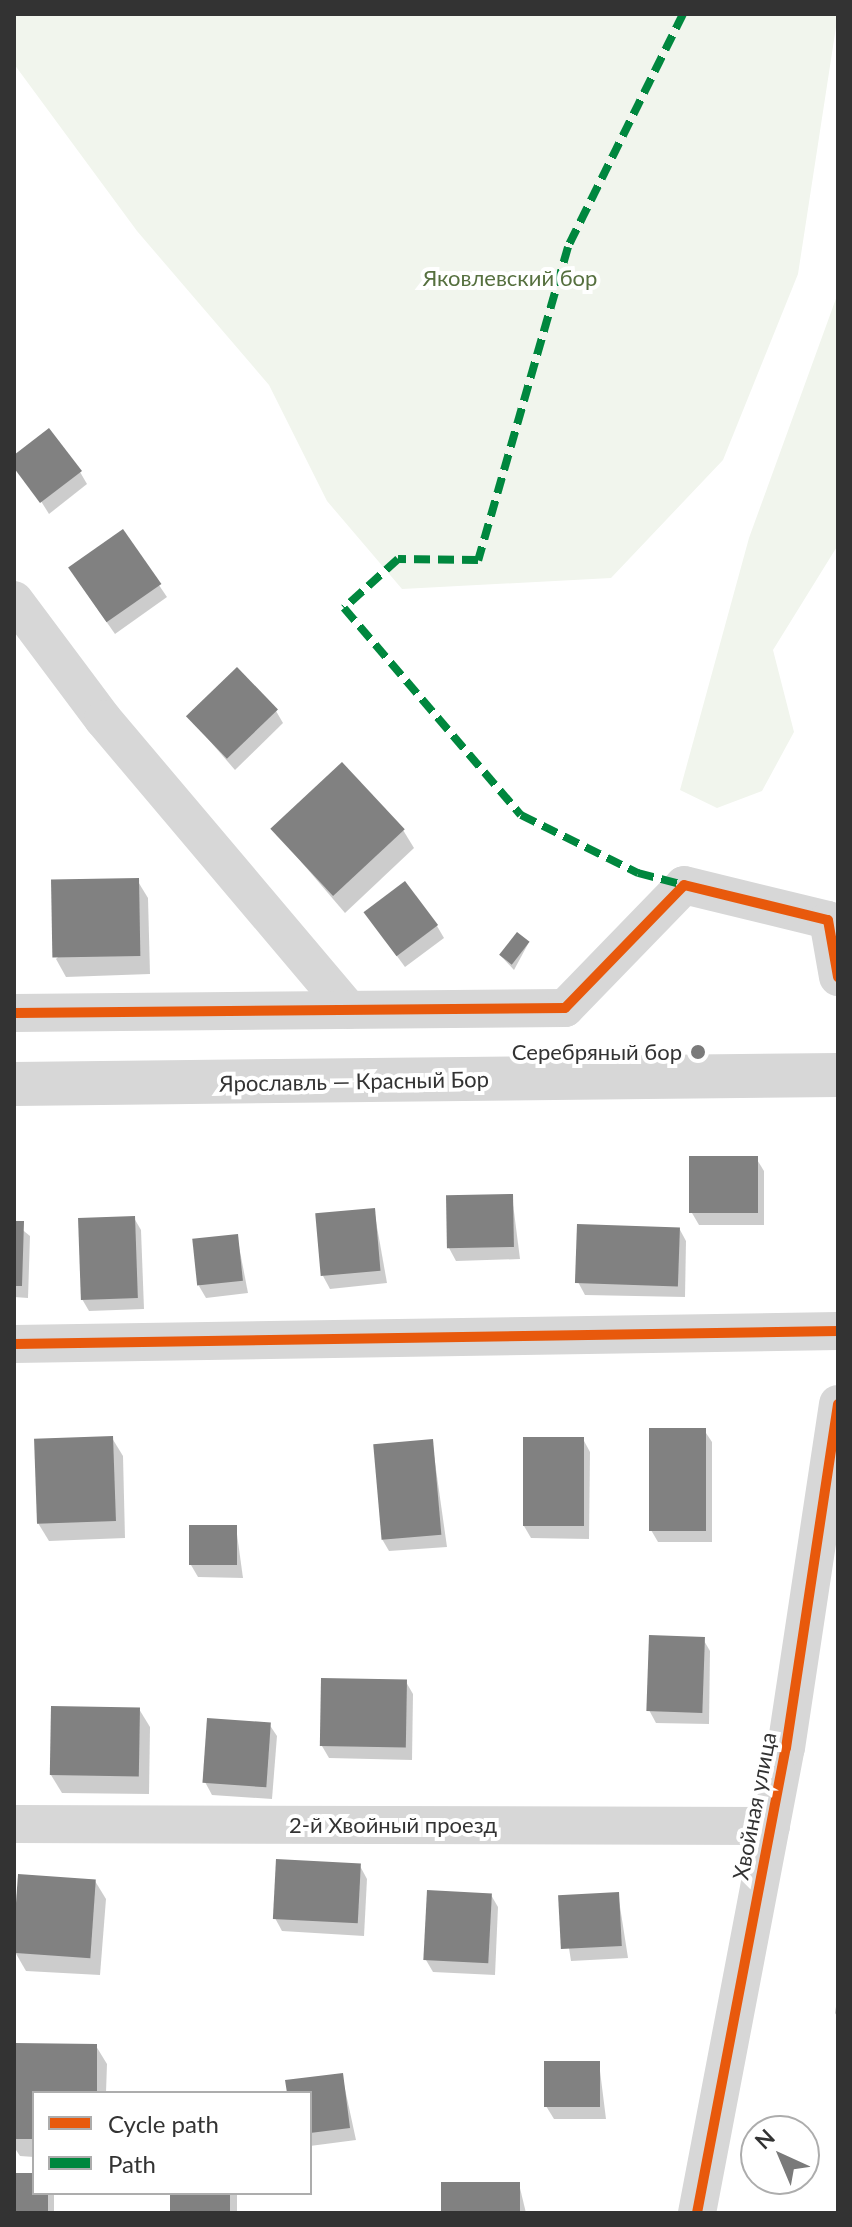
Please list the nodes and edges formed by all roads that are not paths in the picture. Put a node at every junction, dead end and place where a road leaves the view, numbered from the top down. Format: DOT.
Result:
graph roads {
  1 [pos="14,600"];
  2 [pos="838,977"];
  3 [pos="349,1010"];
  4 [pos="14,1013"];
  5 [pos="838,1075"];
  6 [pos="14,1084"];
  7 [pos="838,1331"];
  8 [pos="14,1344"];
  9 [pos="838,1404"];
  10 [pos="14,1824"];
  11 [pos="771,1826"];
  12 [pos="697,2213"];
  1 -- 3 [label="street"];
  2 -- 3 [label="street"];
  3 -- 4 [label="street"];
  5 -- 6 [label="street, Ярославль — Красный Бор"];
  7 -- 8 [label="street"];
  9 -- 11 [label="street, Хвойная улица"];
  10 -- 11 [label="street, 2-й Хвойный проезд"];
  11 -- 12 [label="street, Хвойная улица"];
}
